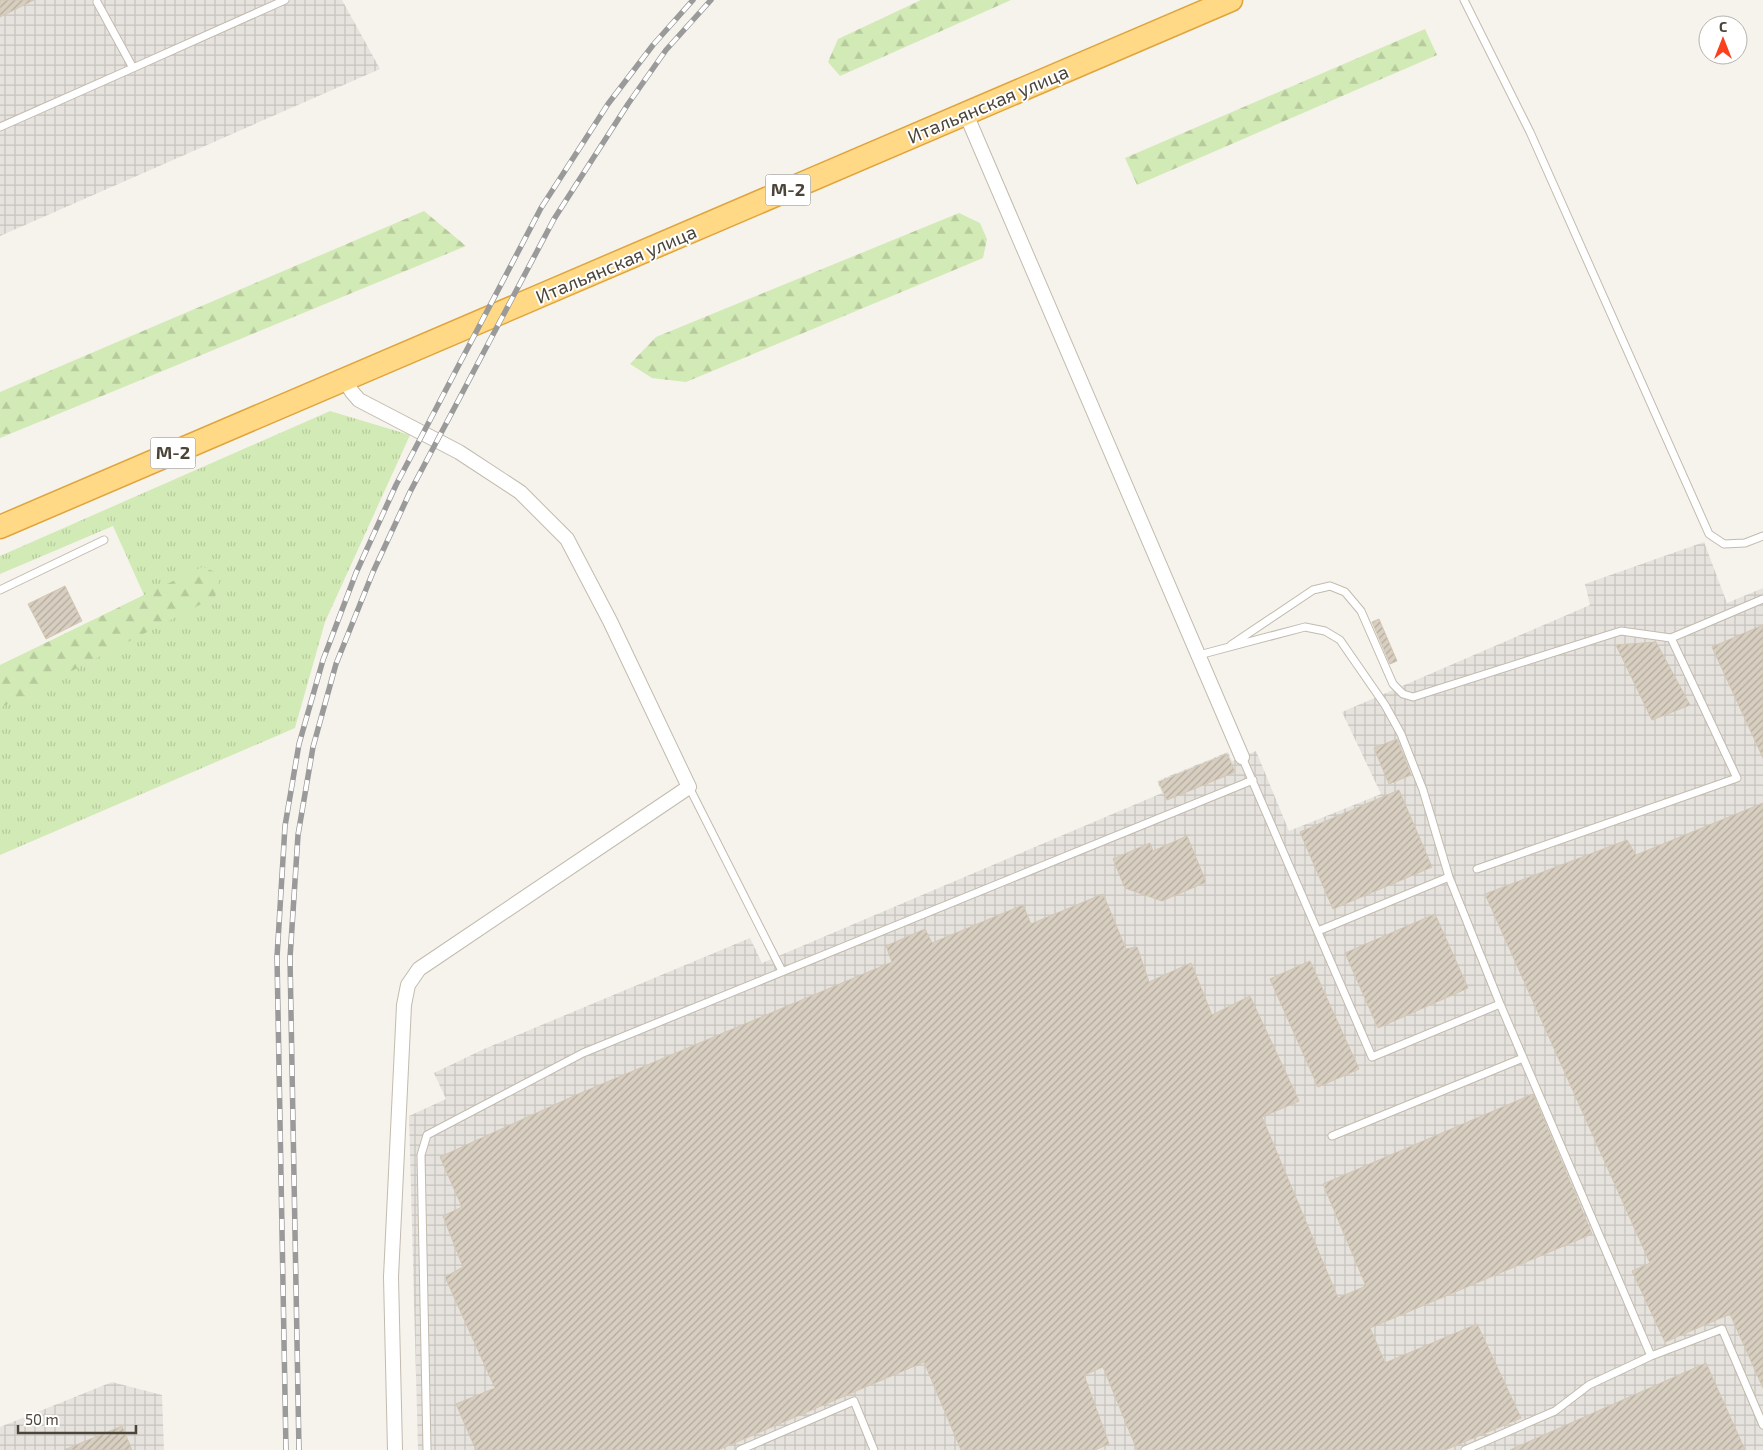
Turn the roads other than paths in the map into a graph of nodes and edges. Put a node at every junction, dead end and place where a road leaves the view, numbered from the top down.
1 (285, 0) edge
2 (1231, 0) edge
3 (1464, 0) edge
4 (97, 2) dead end
5 (133, 68) junction
6 (966, 114) junction
7 (0, 127) edge
8 (346, 380) junction
9 (0, 527) edge
10 (1763, 536) edge
11 (104, 540) dead end
12 (0, 590) edge
13 (1763, 599) edge
14 (1672, 638) junction
15 (1231, 646) junction
16 (1199, 655) junction
17 (1242, 757) joint
18 (1252, 780) junction
19 (689, 787) junction
20 (1477, 869) dead end
21 (1449, 877) junction
22 (1318, 931) junction
23 (782, 971) junction
24 (1500, 1004) junction
25 (1523, 1058) junction
26 (1332, 1136) dead end
27 (1651, 1356) junction
28 (1763, 1425) edge
29 (395, 1450) edge
30 (427, 1450) edge
31 (740, 1450) edge
32 (874, 1450) edge
33 (1465, 1450) edge

1 - 5 lane
2 - 6 highway, Итальянская улица / М-2
3 - 10 lane
4 - 5 lane
5 - 7 lane
6 - 8 highway, Итальянская улица / М-2
6 - 16 street
8 - 9 highway, Итальянская улица / М-2
8 - 19 street
11 - 12 lane
13 - 14 lane
14 - 15 lane
14 - 20 lane
15 - 16 lane
15 - 21 lane
16 - 17 street
17 - 18 lane
18 - 22 lane
18 - 23 lane
19 - 23 lane
19 - 29 street
21 - 22 lane
21 - 24 lane
22 - 24 lane
23 - 30 lane
24 - 25 lane
25 - 26 lane
25 - 27 lane
27 - 28 lane
27 - 33 lane
31 - 32 lane

